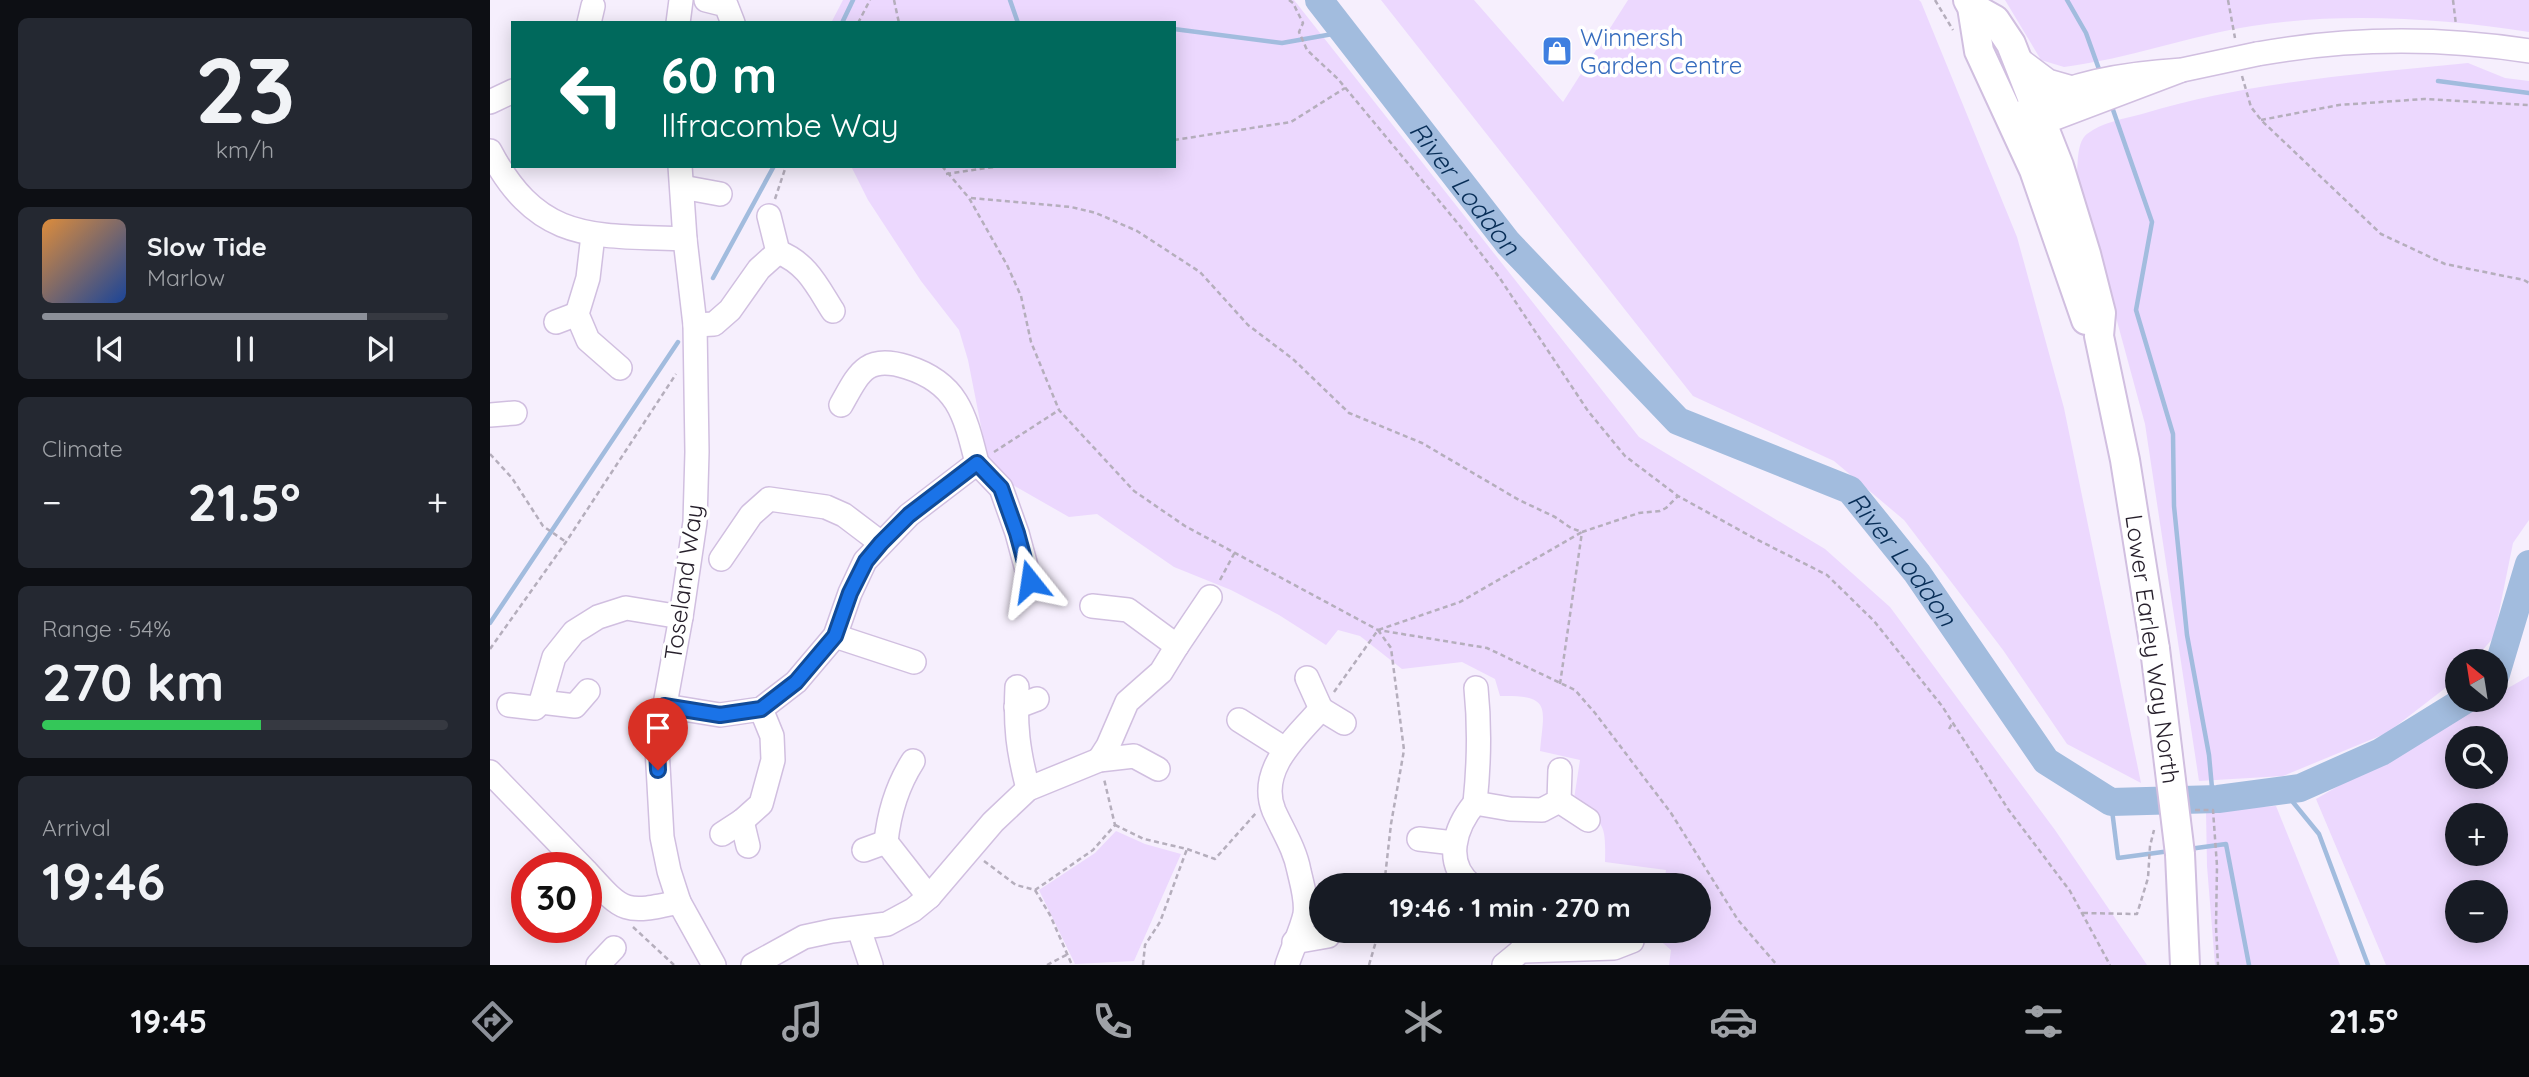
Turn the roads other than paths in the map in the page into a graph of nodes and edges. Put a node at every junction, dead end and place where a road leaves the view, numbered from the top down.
1 (681, 0) edge
2 (1970, 4) edge
3 (678, 21) edge
4 (2529, 51) edge
5 (2016, 57) junction
6 (2092, 90) junction
7 (511, 92) edge
8 (490, 102) edge
9 (2030, 117) junction
10 (490, 151) edge
11 (681, 177) edge
12 (496, 179) edge
13 (720, 194) dead end
14 (769, 216) road end
15 (593, 235) junction
16 (685, 239) junction
17 (778, 252) junction
18 (833, 311) dead end
19 (695, 335) junction
20 (620, 368) dead end
21 (841, 405) dead end
22 (515, 413) dead end
23 (490, 415) edge
24 (977, 463) junction
25 (881, 543) junction
26 (721, 559) dead end
27 (1030, 581) dead end
28 (1210, 597) road end
29 (1092, 606) dead end
30 (681, 617) junction
31 (835, 636) junction
32 (1177, 646) junction
33 (914, 662) dead end
34 (1307, 678) dead end
35 (1476, 688) dead end
36 (588, 691) dead end
37 (1023, 698) dead end
38 (541, 702) junction
39 (509, 705) dead end
40 (664, 706) junction
41 (761, 709) junction
42 (1321, 709) junction
43 (1240, 720) dead end
44 (1344, 723) dead end
45 (1285, 749) junction
46 (1099, 760) junction
47 (913, 761) dead end
48 (1158, 769) dead end
49 (1560, 770) dead end
50 (490, 772) edge
51 (1028, 789) junction
52 (1559, 801) junction
53 (1475, 803) junction
54 (1588, 820) dead end
55 (742, 821) junction
56 (722, 834) dead end
57 (1419, 839) dead end
58 (886, 842) junction
59 (1454, 843) junction
60 (748, 846) dead end
61 (864, 850) dead end
62 (568, 852) edge
63 (1461, 873) edge
64 (602, 888) edge
65 (929, 897) junction
66 (679, 902) junction
67 (859, 929) junction
68 (1309, 939) edge
69 (1294, 942) junction
70 (1627, 943) edge
71 (1517, 949) edge
72 (714, 965) edge
73 (754, 965) edge
74 (871, 965) edge
75 (1287, 965) edge
76 (2185, 965) edge

1 - 3 street
2 - 5 main road, Lower Earley Way North
2 - 9 main road, Lower Earley Way North
4 - 6 street, bridge
5 - 6 street
5 - 9 main road, Lower Earley Way North
6 - 9 street
7 - 8 street
9 - 76 main road, Lower Earley Way North, bridge
10 - 12 street
11 - 13 street, Toseland Way
11 - 16 street, Toseland Way
12 - 15 street
14 - 17 street
15 - 16 street
15 - 20 street
16 - 19 street, Toseland Way
17 - 18 street
17 - 19 street
19 - 30 street, Toseland Way
21 - 24 street
22 - 23 street
24 - 25 street
24 - 27 street
25 - 26 street
25 - 31 street
28 - 32 street
29 - 32 street
30 - 38 street
30 - 40 street, Toseland Way
31 - 33 street
31 - 41 street
32 - 46 street
34 - 42 street
35 - 53 street
36 - 38 street
37 - 51 street
38 - 39 street
40 - 41 street
40 - 66 street, Toseland Way
41 - 55 street
42 - 44 street
42 - 45 street
43 - 45 street
45 - 69 street
46 - 48 street
46 - 51 street
47 - 58 street
49 - 52 street
50 - 62 street
51 - 65 street
52 - 53 street
52 - 54 street
53 - 59 street
55 - 56 street
55 - 60 street
57 - 59 street
58 - 61 street
58 - 65 street
59 - 63 street
64 - 66 street
65 - 67 street
66 - 72 street, Toseland Way
67 - 73 street
67 - 74 street
68 - 69 street
69 - 75 street
70 - 71 street

